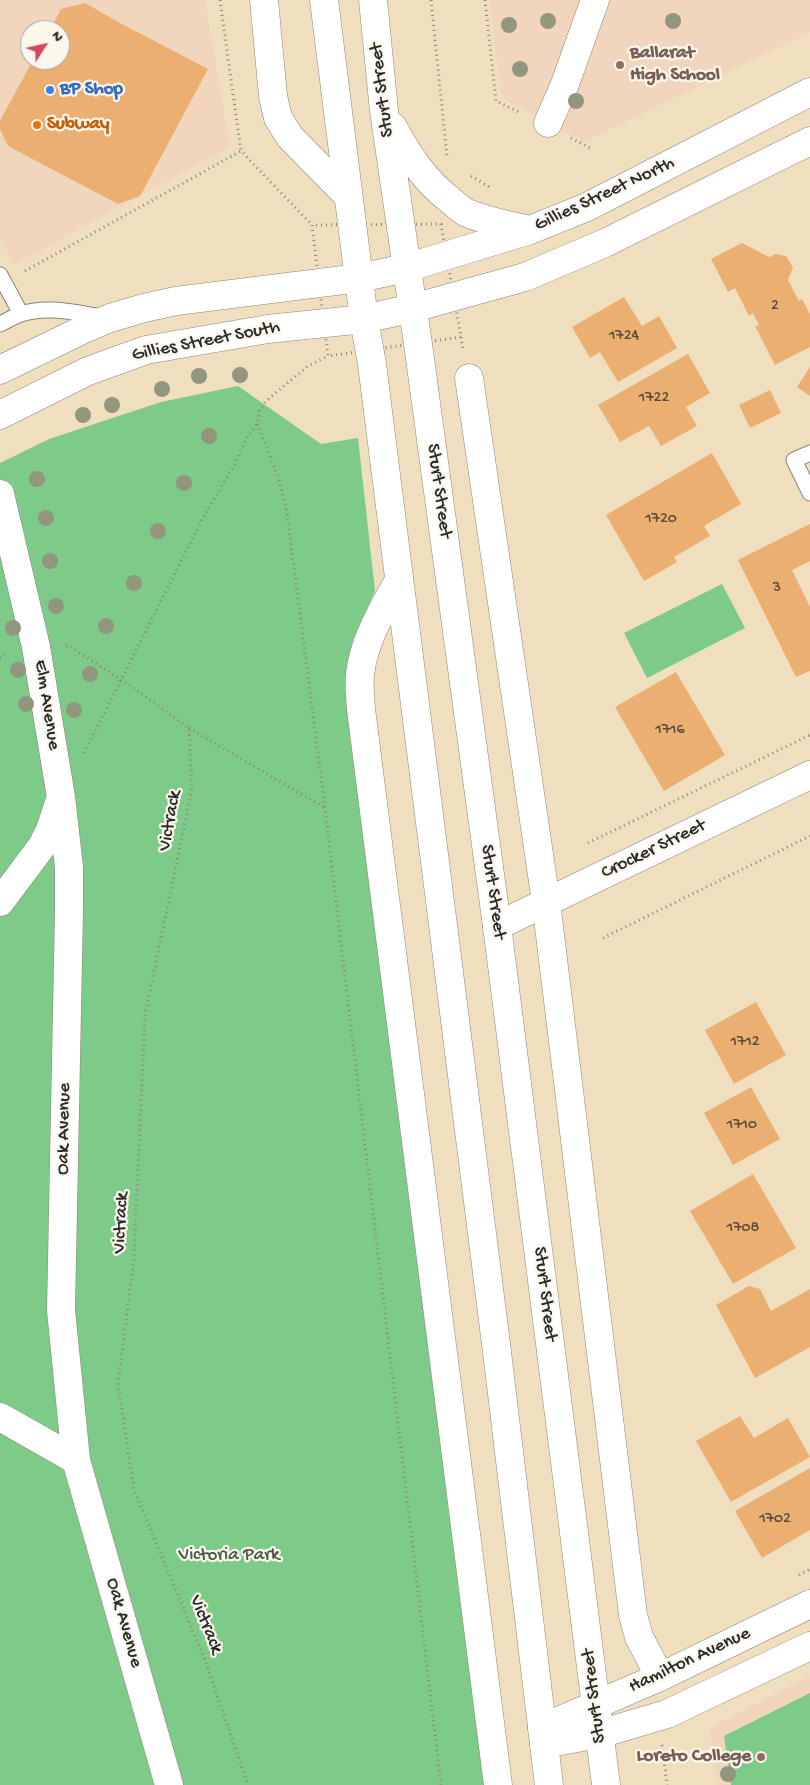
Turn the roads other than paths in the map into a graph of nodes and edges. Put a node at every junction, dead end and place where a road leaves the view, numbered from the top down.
1 (264, 0) edge
2 (324, 0) edge
3 (373, 0) edge
4 (595, 0) edge
5 (810, 92) edge
6 (384, 112) junction
7 (548, 123) dead end
8 (810, 141) edge
9 (348, 196) junction
10 (530, 230) junction
11 (406, 268) junction
12 (359, 278) junction
13 (2, 279) edge
14 (413, 308) junction
15 (21, 314) junction
16 (110, 318) junction
17 (364, 319) junction
18 (0, 324) edge
19 (0, 370) edge
20 (469, 378) dead end
21 (0, 415) edge
22 (810, 452) edge
23 (810, 493) edge
24 (0, 494) edge
25 (399, 580) junction
26 (810, 775) edge
27 (61, 797) junction
28 (0, 902) edge
29 (546, 902) junction
30 (497, 926) junction
31 (0, 1417) edge
32 (76, 1460) junction
33 (810, 1604) edge
34 (810, 1646) edge
35 (660, 1677) junction
36 (596, 1704) junction
37 (599, 1734) junction
38 (543, 1736) junction
39 (169, 1785) edge
40 (498, 1785) edge
41 (549, 1785) edge
42 (606, 1785) edge

1 - 9 main road
2 - 9 main road
3 - 6 main road, Sturt Street
4 - 7 main road
5 - 10 main road, Gillies Street North
6 - 10 main road
6 - 11 main road, Sturt Street
8 - 14 main road
9 - 12 main road
10 - 11 main road, Gillies Street North
11 - 12 main road, Gillies Street North
11 - 14 main road, Sturt Street
12 - 16 main road
12 - 17 main road
13 - 15 lane
14 - 17 main road
14 - 30 main road, Sturt Street
15 - 16 lane
15 - 18 lane
16 - 19 main road
17 - 21 main road, Gillies Street South
17 - 25 main road
20 - 29 main road
22 - 23 lane
24 - 27 main road, Elm Avenue
25 - 38 main road
25 - 40 main road
26 - 29 main road, Crocker Street
27 - 28 main road, Elm Avenue
27 - 32 main road, Oak Avenue
29 - 30 main road, Crocker Street
29 - 35 main road
30 - 36 main road, Sturt Street
31 - 32 main road
32 - 39 main road, Oak Avenue
33 - 35 main road, Hamilton Avenue
34 - 37 main road, Hamilton Avenue
35 - 36 main road, Hamilton Avenue
36 - 37 main road, Sturt Street
36 - 38 main road, Hamilton Avenue
37 - 38 main road, Hamilton Avenue
37 - 42 main road, Sturt Street
38 - 41 main road

